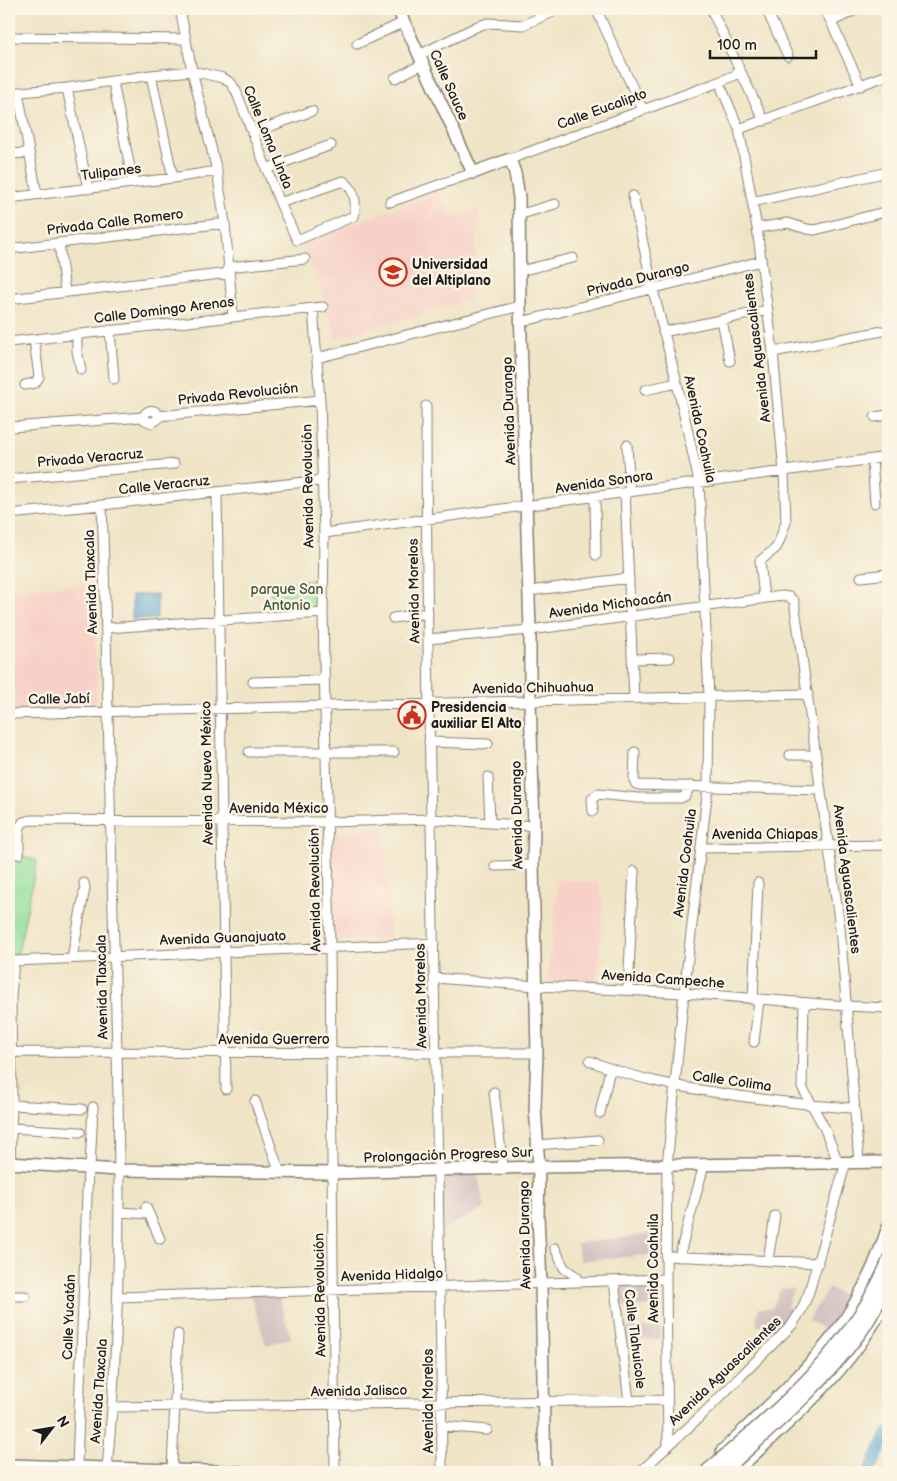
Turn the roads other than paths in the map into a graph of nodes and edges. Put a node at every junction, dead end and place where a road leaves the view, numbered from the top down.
1 (180, 9) edge
2 (398, 9) edge
3 (560, 9) edge
4 (596, 9) edge
5 (711, 9) edge
6 (766, 9) edge
7 (825, 9) edge
8 (857, 9) edge
9 (404, 22) junction
10 (831, 22) junction
11 (9, 37) edge
12 (186, 39) junction
13 (357, 44) dead end
14 (788, 56) dead end
15 (421, 59) junction
16 (192, 71) junction
17 (740, 73) junction
18 (151, 75) junction
19 (888, 75) edge
20 (395, 78) dead end
21 (113, 82) junction
22 (861, 86) junction
23 (67, 88) junction
24 (722, 89) dead end
25 (13, 93) edge
26 (643, 110) junction
27 (312, 111) dead end
28 (764, 121) junction
29 (739, 129) junction
30 (252, 133) junction
31 (331, 145) dead end
32 (29, 153) junction
33 (9, 154) edge
34 (510, 159) junction
35 (266, 169) junction
36 (217, 172) junction
37 (888, 172) edge
38 (473, 173) junction
39 (173, 178) junction
40 (133, 183) junction
41 (88, 189) junction
42 (37, 194) junction
43 (633, 196) dead end
44 (9, 198) edge
45 (390, 202) dead end
46 (752, 202) junction
47 (280, 203) junction
48 (555, 204) dead end
49 (888, 211) edge
50 (518, 215) junction
51 (225, 222) junction
52 (757, 228) junction
53 (59, 243) junction
54 (9, 249) edge
55 (306, 258) dead end
56 (573, 258) dead end
57 (761, 261) junction
58 (228, 270) junction
59 (520, 271) junction
60 (653, 290) junction
61 (65, 292) junction
62 (9, 299) edge
63 (520, 306) junction
64 (318, 307) joint
65 (768, 310) junction
66 (233, 316) junction
67 (722, 320) junction
68 (521, 322) junction
69 (110, 330) junction
70 (888, 330) edge
71 (664, 332) junction
72 (77, 334) junction
73 (34, 339) junction
74 (9, 342) edge
75 (773, 352) junction
76 (316, 358) junction
77 (730, 360) dead end
78 (81, 370) dead end
79 (114, 379) dead end
80 (677, 383) junction
81 (25, 385) dead end
82 (645, 390) dead end
83 (320, 400) junction
84 (426, 406) dead end
85 (888, 415) edge
86 (875, 417) dead end
87 (12, 427) dead end
88 (627, 445) dead end
89 (888, 457) edge
90 (872, 460) junction
91 (174, 464) dead end
92 (784, 472) junction
93 (9, 479) edge
94 (322, 480) junction
95 (699, 482) junction
96 (628, 492) junction
97 (217, 493) junction
98 (595, 497) junction
99 (875, 503) dead end
100 (102, 506) junction
101 (527, 506) junction
102 (9, 514) edge
103 (426, 520) junction
104 (324, 533) junction
105 (596, 555) dead end
106 (888, 574) edge
107 (861, 577) dead end
108 (629, 578) junction
109 (529, 591) junction
110 (764, 598) junction
111 (794, 601) joint
112 (706, 606) junction
113 (324, 613) junction
114 (428, 613) junction
115 (631, 616) junction
116 (393, 618) dead end
117 (218, 620) junction
118 (107, 628) junction
119 (530, 630) junction
120 (428, 639) junction
121 (670, 658) dead end
122 (633, 659) junction
123 (324, 680) junction
124 (253, 682) dead end
125 (808, 694) junction
126 (709, 697) junction
127 (634, 699) junction
128 (530, 701) junction
129 (428, 704) junction
130 (325, 707) junction
131 (220, 709) junction
132 (110, 712) junction
133 (9, 714) edge
134 (429, 742) junction
135 (488, 744) dead end
136 (249, 752) dead end
137 (394, 752) dead end
138 (636, 752) dead end
139 (326, 753) junction
140 (790, 755) dead end
141 (816, 755) junction
142 (488, 777) dead end
143 (690, 786) junction
144 (708, 787) junction
145 (821, 790) junction
146 (593, 812) dead end
147 (431, 819) junction
148 (111, 821) junction
149 (222, 822) junction
150 (328, 822) junction
151 (490, 823) junction
152 (534, 826) junction
153 (888, 845) edge
154 (829, 847) junction
155 (701, 848) junction
156 (9, 852) edge
157 (533, 865) junction
158 (495, 866) dead end
159 (634, 870) dead end
160 (84, 883) dead end
161 (758, 883) dead end
162 (434, 943) junction
163 (330, 948) junction
164 (224, 951) junction
165 (115, 957) junction
166 (72, 958) junction
167 (435, 978) junction
168 (536, 986) junction
169 (628, 990) junction
170 (684, 993) junction
171 (10, 997) edge
172 (756, 1000) junction
173 (804, 1003) junction
174 (847, 1006) junction
175 (888, 1008) edge
176 (754, 1042) dead end
177 (10, 1052) edge
178 (117, 1052) junction
179 (225, 1052) junction
180 (331, 1053) junction
181 (436, 1053) junction
182 (537, 1053) junction
183 (590, 1060) dead end
184 (610, 1069) junction
185 (675, 1087) junction
186 (226, 1089) dead end
187 (494, 1092) dead end
188 (255, 1101) dead end
189 (12, 1105) junction
190 (813, 1106) junction
191 (93, 1107) dead end
192 (853, 1108) junction
193 (82, 1109) dead end
194 (600, 1113) dead end
195 (11, 1128) junction
196 (80, 1132) dead end
197 (598, 1140) dead end
198 (537, 1144) junction
199 (842, 1162) junction
200 (859, 1162) junction
201 (888, 1162) edge
202 (9, 1163) edge
203 (704, 1165) junction
204 (667, 1166) junction
205 (539, 1167) junction
206 (89, 1168) junction
207 (502, 1168) junction
208 (118, 1170) junction
209 (439, 1170) junction
210 (280, 1173) junction
211 (331, 1173) junction
212 (120, 1212) junction
213 (775, 1216) dead end
214 (888, 1227) edge
215 (160, 1239) dead end
216 (555, 1248) dead end
217 (667, 1256) junction
218 (679, 1257) junction
219 (884, 1257) edge
220 (768, 1260) junction
221 (818, 1263) junction
222 (888, 1268) edge
223 (666, 1280) junction
224 (614, 1281) junction
225 (579, 1282) junction
226 (541, 1284) junction
227 (888, 1284) edge
228 (441, 1287) junction
229 (334, 1290) junction
230 (9, 1296) edge
231 (25, 1296) dead end
232 (858, 1297) junction
233 (888, 1297) edge
234 (119, 1298) junction
235 (883, 1309) junction
236 (178, 1334) dead end
237 (629, 1400) junction
238 (666, 1400) junction
239 (542, 1402) junction
240 (442, 1403) junction
241 (175, 1405) junction
242 (334, 1405) junction
243 (113, 1407) junction
244 (442, 1426) junction
245 (487, 1430) dead end
246 (668, 1445) junction
247 (9, 1465) edge
248 (77, 1466) junction
249 (107, 1468) junction
250 (888, 1468) edge
251 (172, 1469) junction
252 (707, 1471) edge
253 (239, 1472) edge
254 (335, 1472) edge
255 (442, 1472) edge
256 (544, 1472) edge
257 (640, 1472) edge
258 (722, 1472) edge
259 (735, 1472) edge
260 (886, 1472) edge

1 - 12 street
2 - 9 street, Calle Sauce
3 - 15 street
4 - 26 street
5 - 17 street
6 - 14 street
7 - 10 street
8 - 10 street
9 - 13 street
9 - 15 street, Calle Sauce
10 - 22 street
11 - 12 street
12 - 16 street
15 - 20 street
15 - 38 street, Calle Sauce
16 - 18 street
16 - 30 street, Calle Loma Linda
16 - 36 street
17 - 26 street, Calle Eucalipto
17 - 28 street
18 - 21 street
18 - 39 street
19 - 22 street
21 - 23 street
21 - 40 street
22 - 28 street
23 - 25 street
23 - 41 street
24 - 29 street, Avenida Aguascalientes
25 - 32 street
26 - 34 street, Calle Eucalipto
27 - 30 street
28 - 29 street
29 - 46 street, Avenida Aguascalientes
30 - 35 street, Calle Loma Linda
31 - 35 street
32 - 33 street
32 - 42 street
34 - 38 street, Calle Eucalipto
34 - 50 street, Avenida Durango
35 - 47 street, Calle Loma Linda
36 - 39 street, Tulipanes
36 - 51 street
37 - 46 street
38 - 45 street
39 - 40 street, Tulipanes
40 - 41 street, Tulipanes
41 - 42 street, Tulipanes
42 - 44 street, Tulipanes
43 - 60 street, Avenida Coahuila
46 - 52 street, Avenida Aguascalientes
47 - 47 street, Calle Loma Linda
48 - 50 street
49 - 52 street
50 - 59 street, Avenida Durango
51 - 53 street, Privada Calle Romero
51 - 58 street
52 - 57 street, Avenida Aguascalientes
53 - 54 street, Privada Calle Romero
53 - 61 street
55 - 58 street
56 - 59 street
57 - 60 street, Privada Durango
57 - 65 street, Avenida Aguascalientes
58 - 61 street
58 - 66 street
59 - 63 street, Avenida Durango
60 - 68 street, Privada Durango
60 - 71 street, Avenida Coahuila
61 - 62 street
63 - 68 street, Avenida Durango
63 - 76 street
64 - 66 street, Calle Domingo Arenas
64 - 76 street, Avenida Revolución
65 - 67 street
65 - 75 street, Avenida Aguascalientes
66 - 69 street, Calle Domingo Arenas
67 - 71 street
67 - 77 street
68 - 101 street, Avenida Durango
69 - 72 street, Calle Domingo Arenas
69 - 79 street
70 - 75 street
71 - 80 street, Avenida Coahuila
72 - 73 street, Calle Domingo Arenas
72 - 78 street
73 - 74 street, Calle Domingo Arenas
73 - 81 street
75 - 92 street, Avenida Aguascalientes
76 - 83 street, Avenida Revolución
80 - 82 street
80 - 95 street, Avenida Coahuila
83 - 87 street, Privada Revolución
83 - 94 street, Avenida Revolución
84 - 103 street, Avenida Morelos
85 - 86 street
88 - 96 street
89 - 90 street, Avenida Sonora
90 - 92 street, Avenida Sonora
90 - 99 street
91 - 93 street, Privada Veracruz
92 - 95 street, Avenida Sonora
92 - 110 street, Avenida Aguascalientes
94 - 97 street, Calle Veracruz
94 - 104 street, Avenida Revolución
95 - 96 street, Avenida Sonora
95 - 112 street, Avenida Coahuila
96 - 98 street, Avenida Sonora
96 - 108 street
97 - 100 street, Calle Veracruz
97 - 117 street, Avenida Nuevo México
98 - 101 street, Avenida Sonora
98 - 105 street
100 - 102 street, Calle Veracruz
100 - 118 street, Avenida Tlaxcala
101 - 103 street, Avenida Sonora
101 - 109 street, Avenida Durango
103 - 104 street, Avenida Sonora
103 - 114 street, Avenida Morelos
104 - 113 street, Avenida Revolución
106 - 107 street
108 - 109 street
108 - 115 street
109 - 119 street, Avenida Durango
110 - 111 street, Avenida Michoacán
110 - 112 street, Avenida Michoacán
111 - 125 street, Avenida Aguascalientes
112 - 115 street, Avenida Michoacán
112 - 126 street, Avenida Coahuila
113 - 117 street
113 - 123 street, Avenida Revolución
114 - 116 street
114 - 120 street, Avenida Morelos
115 - 119 street, Avenida Michoacán
115 - 122 street
117 - 118 street
117 - 131 street, Avenida Nuevo México
118 - 132 street, Avenida Tlaxcala
119 - 120 street, Avenida Michoacán
119 - 128 street, Avenida Durango
120 - 129 street, Avenida Morelos
121 - 122 street
122 - 127 street
123 - 124 street
123 - 130 street, Avenida Revolución
125 - 126 street, Avenida Chihuahua
125 - 141 street, Avenida Aguascalientes
126 - 127 street, Avenida Chihuahua
126 - 144 street, Avenida Coahuila
127 - 128 street, Avenida Chihuahua
128 - 129 street, Avenida Chihuahua
128 - 152 street, Avenida Durango
129 - 130 street, Avenida Chihuahua
129 - 134 street, Avenida Morelos
130 - 131 street, Avenida Chihuahua
130 - 139 street, Avenida Revolución
131 - 132 street, Avenida Chihuahua
131 - 149 street, Avenida Nuevo México
132 - 133 street, Calle Jabí
132 - 148 street, Avenida Tlaxcala
134 - 135 street
134 - 147 street, Avenida Morelos
136 - 139 street
137 - 139 street
138 - 143 street
139 - 150 street, Avenida Revolución
140 - 141 street
141 - 145 street, Avenida Aguascalientes
142 - 151 street
143 - 144 street
143 - 146 street
144 - 145 street
144 - 155 street, Avenida Coahuila
145 - 154 street, Avenida Aguascalientes
147 - 150 street, Avenida México
147 - 151 street, Avenida México
147 - 162 street, Avenida Morelos
148 - 149 street, Avenida México
148 - 156 street, Avenida México
148 - 165 street, Avenida Tlaxcala
149 - 150 street, Avenida México
149 - 164 street, Avenida Nuevo México
150 - 163 street, Avenida Revolución
151 - 152 street, Avenida México
152 - 157 street, Avenida Durango
153 - 154 street, Avenida Chiapas
154 - 155 street, Avenida Chiapas
154 - 174 street, Avenida Aguascalientes
155 - 170 street, Avenida Coahuila
157 - 158 street
157 - 168 street, Avenida Durango
159 - 169 street
160 - 166 street
161 - 172 street
162 - 163 street, Avenida Guanajuato
162 - 167 street, Avenida Morelos
163 - 164 street, Avenida Guanajuato
163 - 180 street, Avenida Revolución
164 - 165 street, Avenida Guanajuato
164 - 179 street, Avenida Nuevo México
165 - 166 street, Avenida Guanajuato
165 - 178 street, Avenida Tlaxcala
166 - 171 street, Avenida Guanajuato
167 - 168 street, Avenida Campeche
167 - 181 street, Avenida Morelos
168 - 169 street, Avenida Campeche
168 - 182 street, Avenida Durango
169 - 170 street, Avenida Campeche
170 - 172 street, Avenida Campeche
170 - 185 street, Avenida Coahuila
171 - 177 street
172 - 173 street, Avenida Campeche
172 - 176 street
173 - 174 street, Avenida Campeche
173 - 190 street
174 - 175 street, Avenida Campeche
174 - 192 street, Avenida Aguascalientes
177 - 178 street, Avenida Guerrero
177 - 189 street
178 - 179 street, Avenida Guerrero
178 - 208 street, Avenida Tlaxcala
179 - 180 street, Avenida Guerrero
179 - 186 street, Avenida Nuevo México
180 - 181 street, Avenida Guerrero
180 - 211 street, Avenida Revolución
181 - 182 street, Avenida Guerrero
181 - 209 street, Avenida Morelos
182 - 198 street, Avenida Durango
183 - 184 street, Calle Colima
184 - 185 street, Calle Colima
184 - 194 street
185 - 190 street, Calle Colima
185 - 204 street, Avenida Coahuila
187 - 207 street
188 - 210 street
189 - 193 street
189 - 195 street
190 - 192 street, Calle Colima
190 - 199 street
191 - 206 street, Calle Yucatán
192 - 200 street, Avenida Aguascalientes
195 - 196 street
195 - 202 street
197 - 198 street
198 - 205 street, Avenida Durango
199 - 200 street, Prolongación Progreso Sur
199 - 203 street, Prolongación Progreso Sur
199 - 221 street, Avenida Aguascalientes
200 - 201 street, Prolongación Progreso Sur
202 - 206 street, Prolongación Progreso Sur
203 - 204 street, Prolongación Progreso Sur
203 - 218 street
204 - 205 street, Prolongación Progreso Sur
204 - 217 street, Avenida Coahuila
205 - 207 street, Prolongación Progreso Sur
205 - 226 street, Avenida Durango
206 - 208 street, Prolongación Progreso Sur
206 - 248 street, Calle Yucatán
207 - 209 street, Prolongación Progreso Sur
208 - 210 street, Prolongación Progreso Sur
208 - 212 street, Avenida Tlaxcala
209 - 211 street, Prolongación Progreso Sur
209 - 228 street, Avenida Morelos
210 - 211 street, Prolongación Progreso Sur
211 - 229 street, Avenida Revolución
212 - 215 street
212 - 234 street, Avenida Tlaxcala
213 - 220 street
214 - 219 street
216 - 225 street
217 - 218 street
217 - 223 street, Avenida Coahuila
218 - 220 street
219 - 222 street
219 - 232 street
219 - 252 main road, bridge
220 - 221 street
221 - 246 street, Avenida Aguascalientes
223 - 224 street, Avenida Hidalgo
223 - 238 street, Avenida Coahuila
224 - 225 street, Avenida Hidalgo
224 - 237 street, Calle Tlahuicole
225 - 226 street, Avenida Hidalgo
226 - 228 street, Avenida Hidalgo
226 - 239 street, Avenida Durango
227 - 258 main road, bridge
228 - 229 street, Avenida Hidalgo
228 - 240 street, Avenida Morelos
229 - 234 street, Avenida Hidalgo
229 - 242 street, Avenida Revolución
230 - 231 street
232 - 235 street
232 - 252 street
233 - 235 street
234 - 243 street, Avenida Tlaxcala
235 - 259 street
236 - 241 street
237 - 238 street, Avenida Jalisco
237 - 239 street, Avenida Jalisco
238 - 246 street, Avenida Coahuila
239 - 240 street, Avenida Jalisco
239 - 256 street, Avenida Durango
240 - 242 street, Avenida Jalisco
240 - 244 street, Avenida Morelos
241 - 242 street, Avenida Jalisco
241 - 243 street, Avenida Jalisco
241 - 251 street
242 - 254 street, Avenida Revolución
243 - 249 street, Avenida Tlaxcala
244 - 245 street
244 - 255 street, Avenida Morelos
246 - 257 street, Avenida Aguascalientes
247 - 248 street
248 - 249 street
249 - 251 street
250 - 260 street
251 - 253 street

